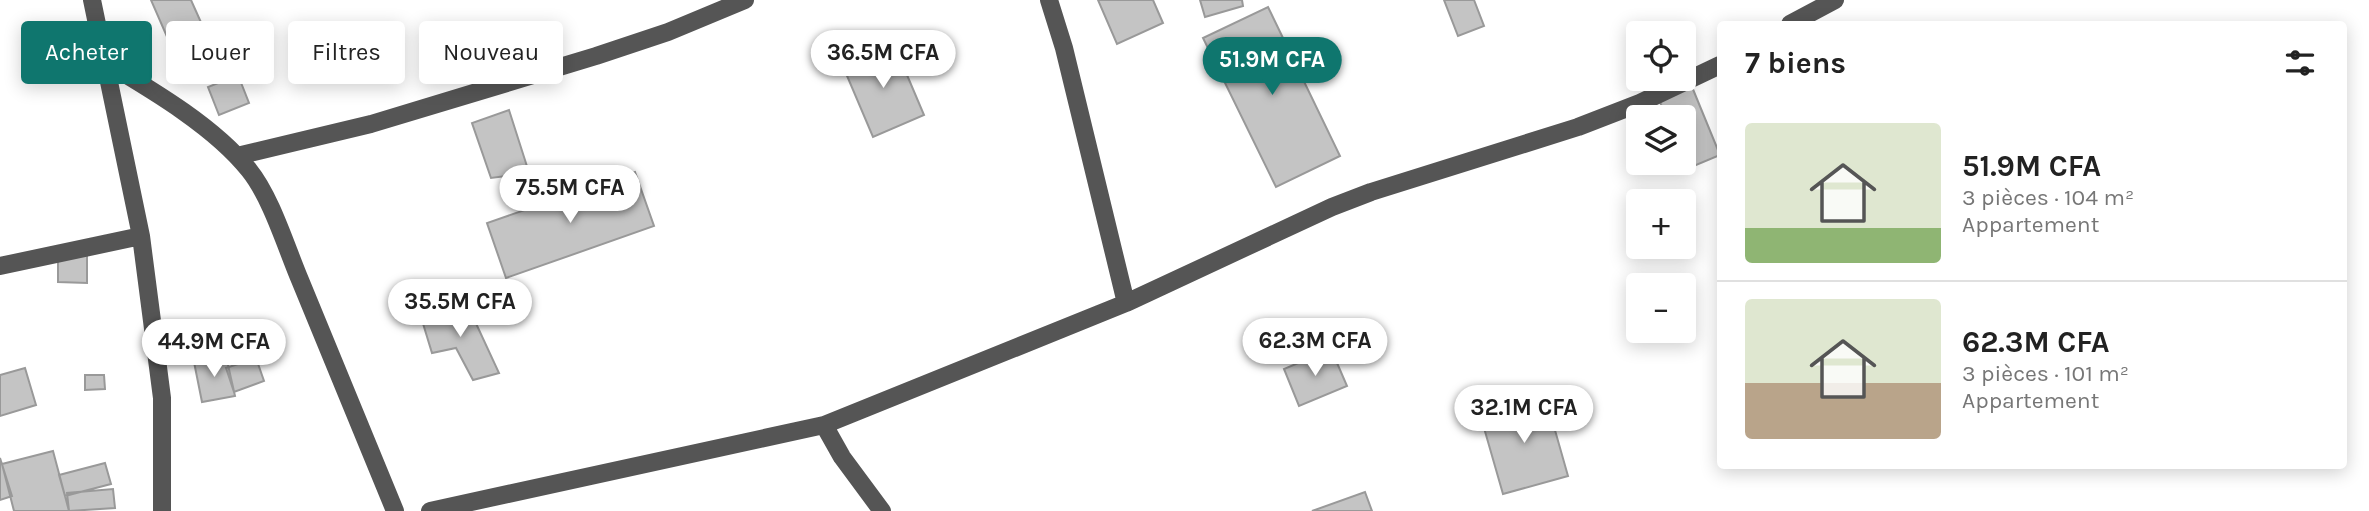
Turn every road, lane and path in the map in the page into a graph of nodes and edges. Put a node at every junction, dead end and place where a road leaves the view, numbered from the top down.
1 (92, 0) edge
2 (745, 0) edge
3 (1049, 0) edge
4 (1835, 0) edge
5 (96, 21) edge
6 (1796, 21) edge
7 (1717, 66) edge
8 (110, 84) edge
9 (141, 84) edge
10 (237, 156) junction
11 (141, 236) junction
12 (0, 266) edge
13 (1126, 303) junction
14 (824, 425) junction
15 (162, 511) edge
16 (395, 511) edge
17 (430, 511) edge
18 (882, 511) edge

1 - 5 street
2 - 10 street
3 - 13 street
4 - 6 street
7 - 13 street
8 - 11 street
9 - 10 street
10 - 16 street
11 - 12 street
11 - 15 street
13 - 14 street
14 - 17 street
14 - 18 street

